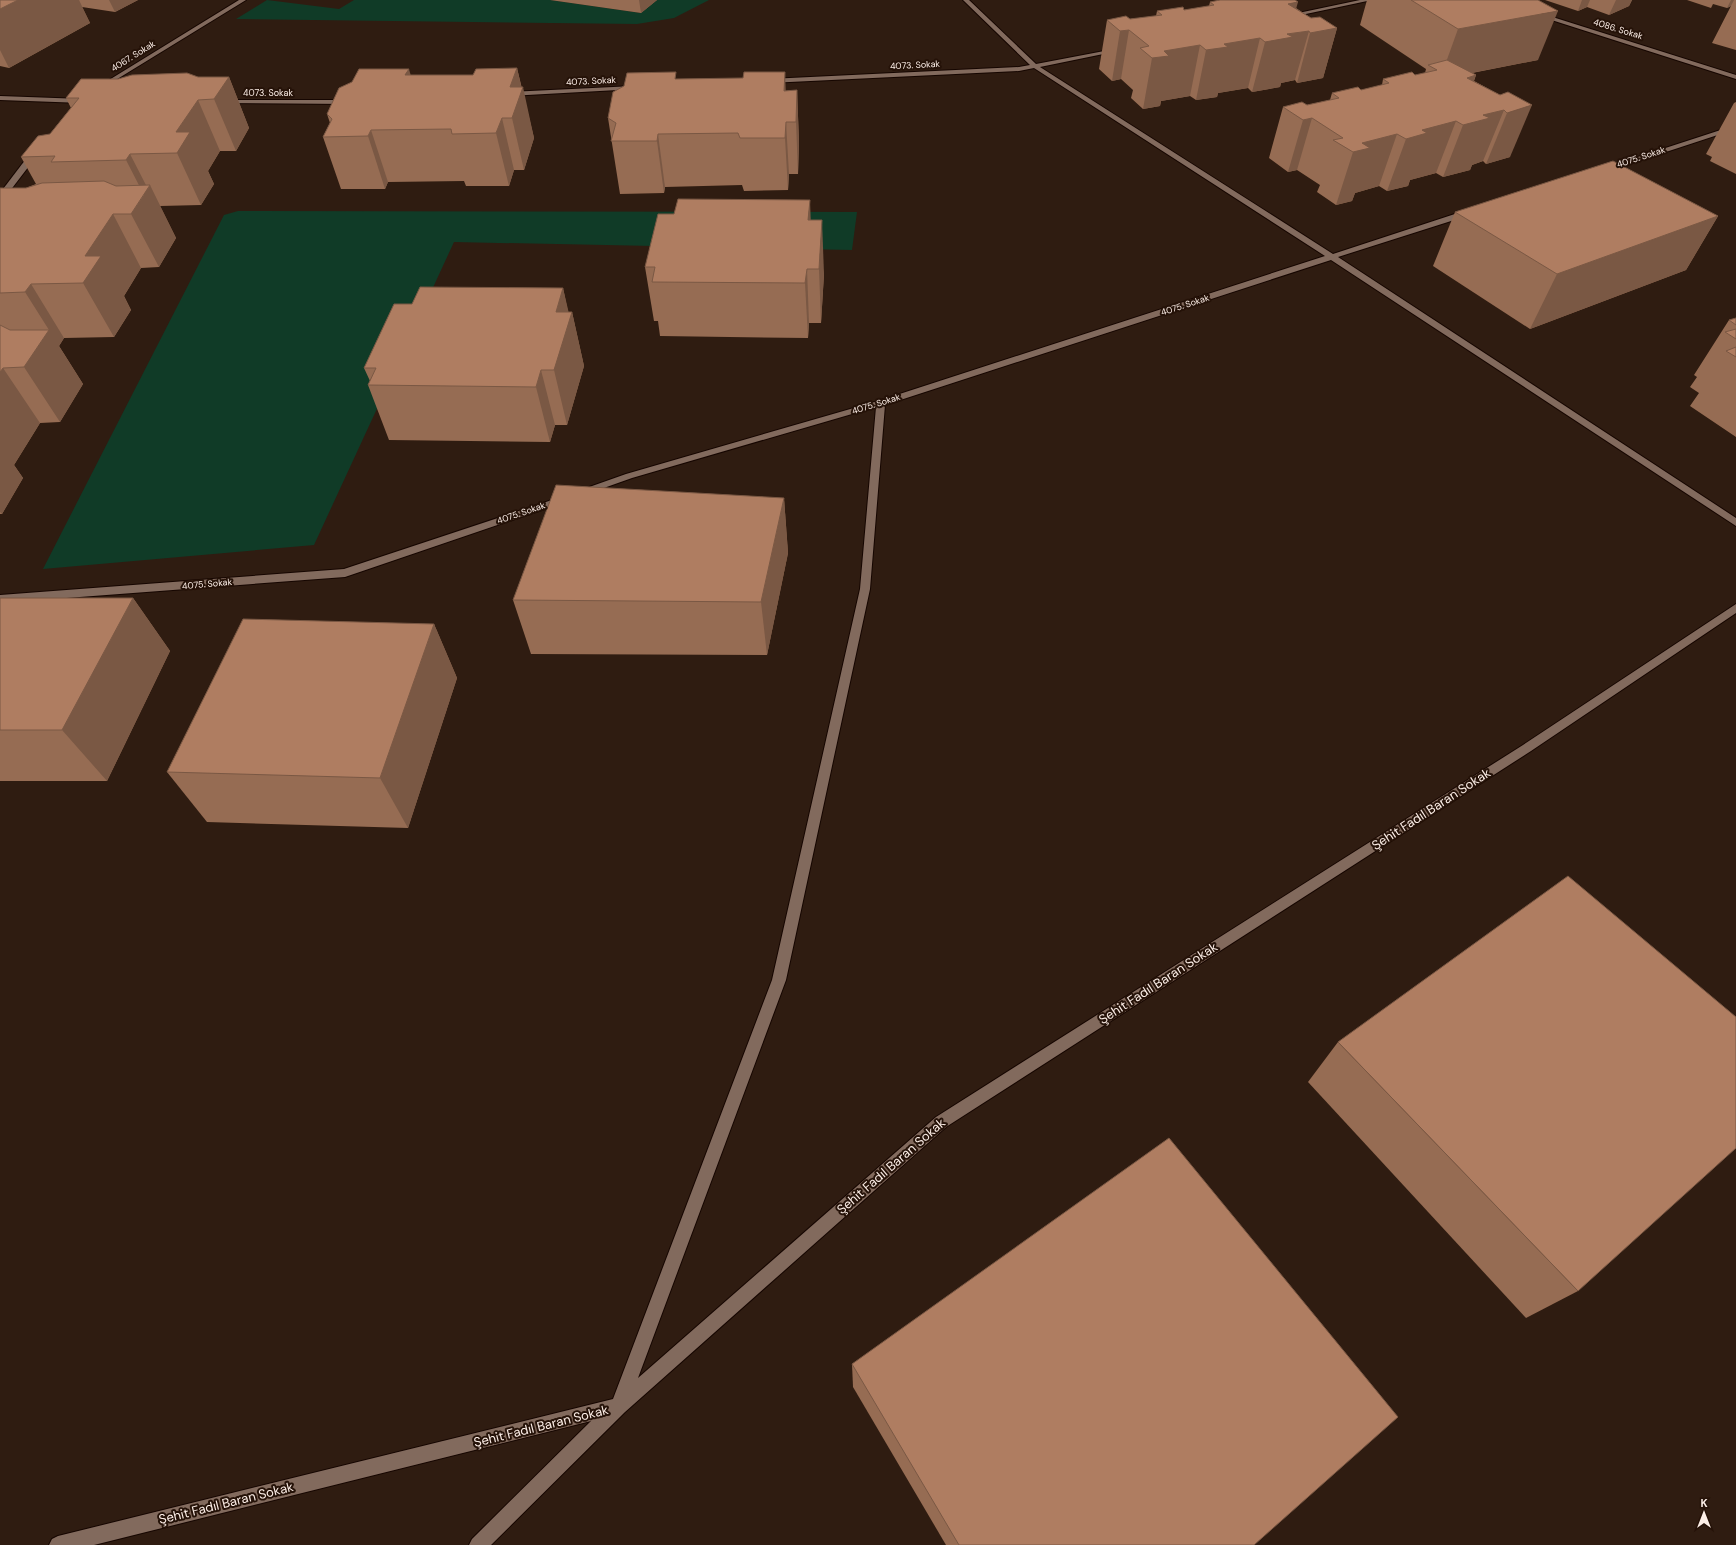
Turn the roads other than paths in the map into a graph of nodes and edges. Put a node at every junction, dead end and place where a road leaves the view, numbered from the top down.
1 (243, 0) edge
2 (966, 0) edge
3 (1369, 0) edge
4 (1532, 12) edge
5 (1276, 18) edge
6 (1128, 47) edge
7 (1035, 66) junction
8 (1736, 77) edge
9 (765, 81) edge
10 (638, 88) edge
11 (503, 95) edge
12 (0, 98) edge
13 (76, 101) junction
14 (92, 101) edge
15 (216, 102) dead end
16 (360, 102) edge
17 (72, 107) edge
18 (1736, 127) edge
19 (38, 150) edge
20 (1596, 172) edge
21 (0, 198) edge
22 (1475, 211) edge
23 (1332, 257) junction
24 (881, 403) junction
25 (1736, 523) edge
26 (0, 599) edge
27 (1736, 608) edge
28 (619, 1406) junction
29 (58, 1545) edge
30 (478, 1545) edge

1 - 13 street, 4067. Sokak
2 - 7 street
3 - 5 street
4 - 8 street, 4086. Sokak
6 - 7 street, 4073. Sokak
7 - 9 street, 4073. Sokak
7 - 23 street
10 - 11 street, 4073. Sokak
12 - 13 street
13 - 14 street
13 - 17 street, 4067. Sokak
15 - 16 street, 4073. Sokak
18 - 20 street, 4075. Sokak
19 - 21 street
22 - 23 street, 4075. Sokak
23 - 24 street, 4075. Sokak
23 - 25 street
24 - 26 street, 4075. Sokak
24 - 28 street
27 - 28 street, Şehit Fadıl Baran Sokak
28 - 29 street, Şehit Fadıl Baran Sokak
28 - 30 street

